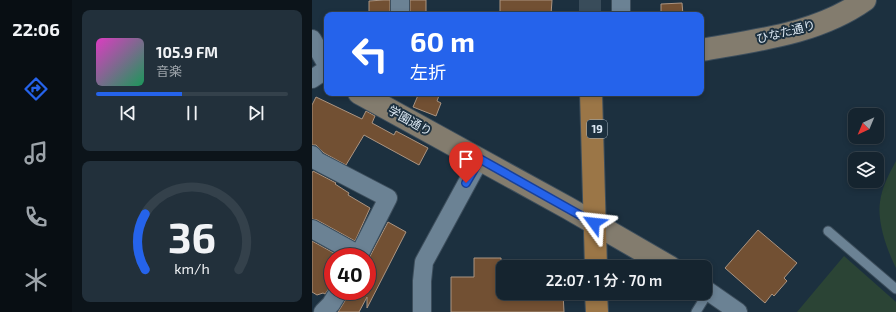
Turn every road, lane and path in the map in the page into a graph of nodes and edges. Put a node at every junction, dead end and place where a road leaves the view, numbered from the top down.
1 (400, 0) edge
2 (621, 0) edge
3 (865, 0) edge
4 (400, 12) edge
5 (621, 12) edge
6 (312, 39) edge
7 (704, 49) edge
8 (324, 60) edge
9 (324, 71) edge
10 (312, 79) edge
11 (364, 96) edge
12 (592, 96) edge
13 (599, 96) edge
14 (312, 156) edge
15 (480, 159) junction
16 (594, 166) junction
17 (594, 223) junction
18 (312, 229) edge
19 (828, 231) dead end
20 (344, 248) edge
21 (362, 248) edge
22 (596, 260) edge
23 (658, 260) edge
24 (896, 289) edge
25 (712, 294) edge
26 (333, 300) edge
27 (596, 300) edge
28 (702, 300) edge
29 (323, 312) edge
30 (422, 312) edge
31 (597, 312) edge
32 (696, 312) edge
33 (738, 312) edge

1 - 4 street
2 - 5 street
3 - 7 street, ひなた通り
6 - 8 street
9 - 10 street
11 - 15 street, 学園通り
12 - 16 main road, 19
13 - 16 main road, 19
14 - 21 street
15 - 17 street, 学園通り
15 - 30 street
16 - 17 main road, 19
17 - 22 main road, 19
17 - 23 street, 学園通り
18 - 20 street
19 - 24 lane
25 - 33 street
26 - 29 street
27 - 31 main road
28 - 32 lane

